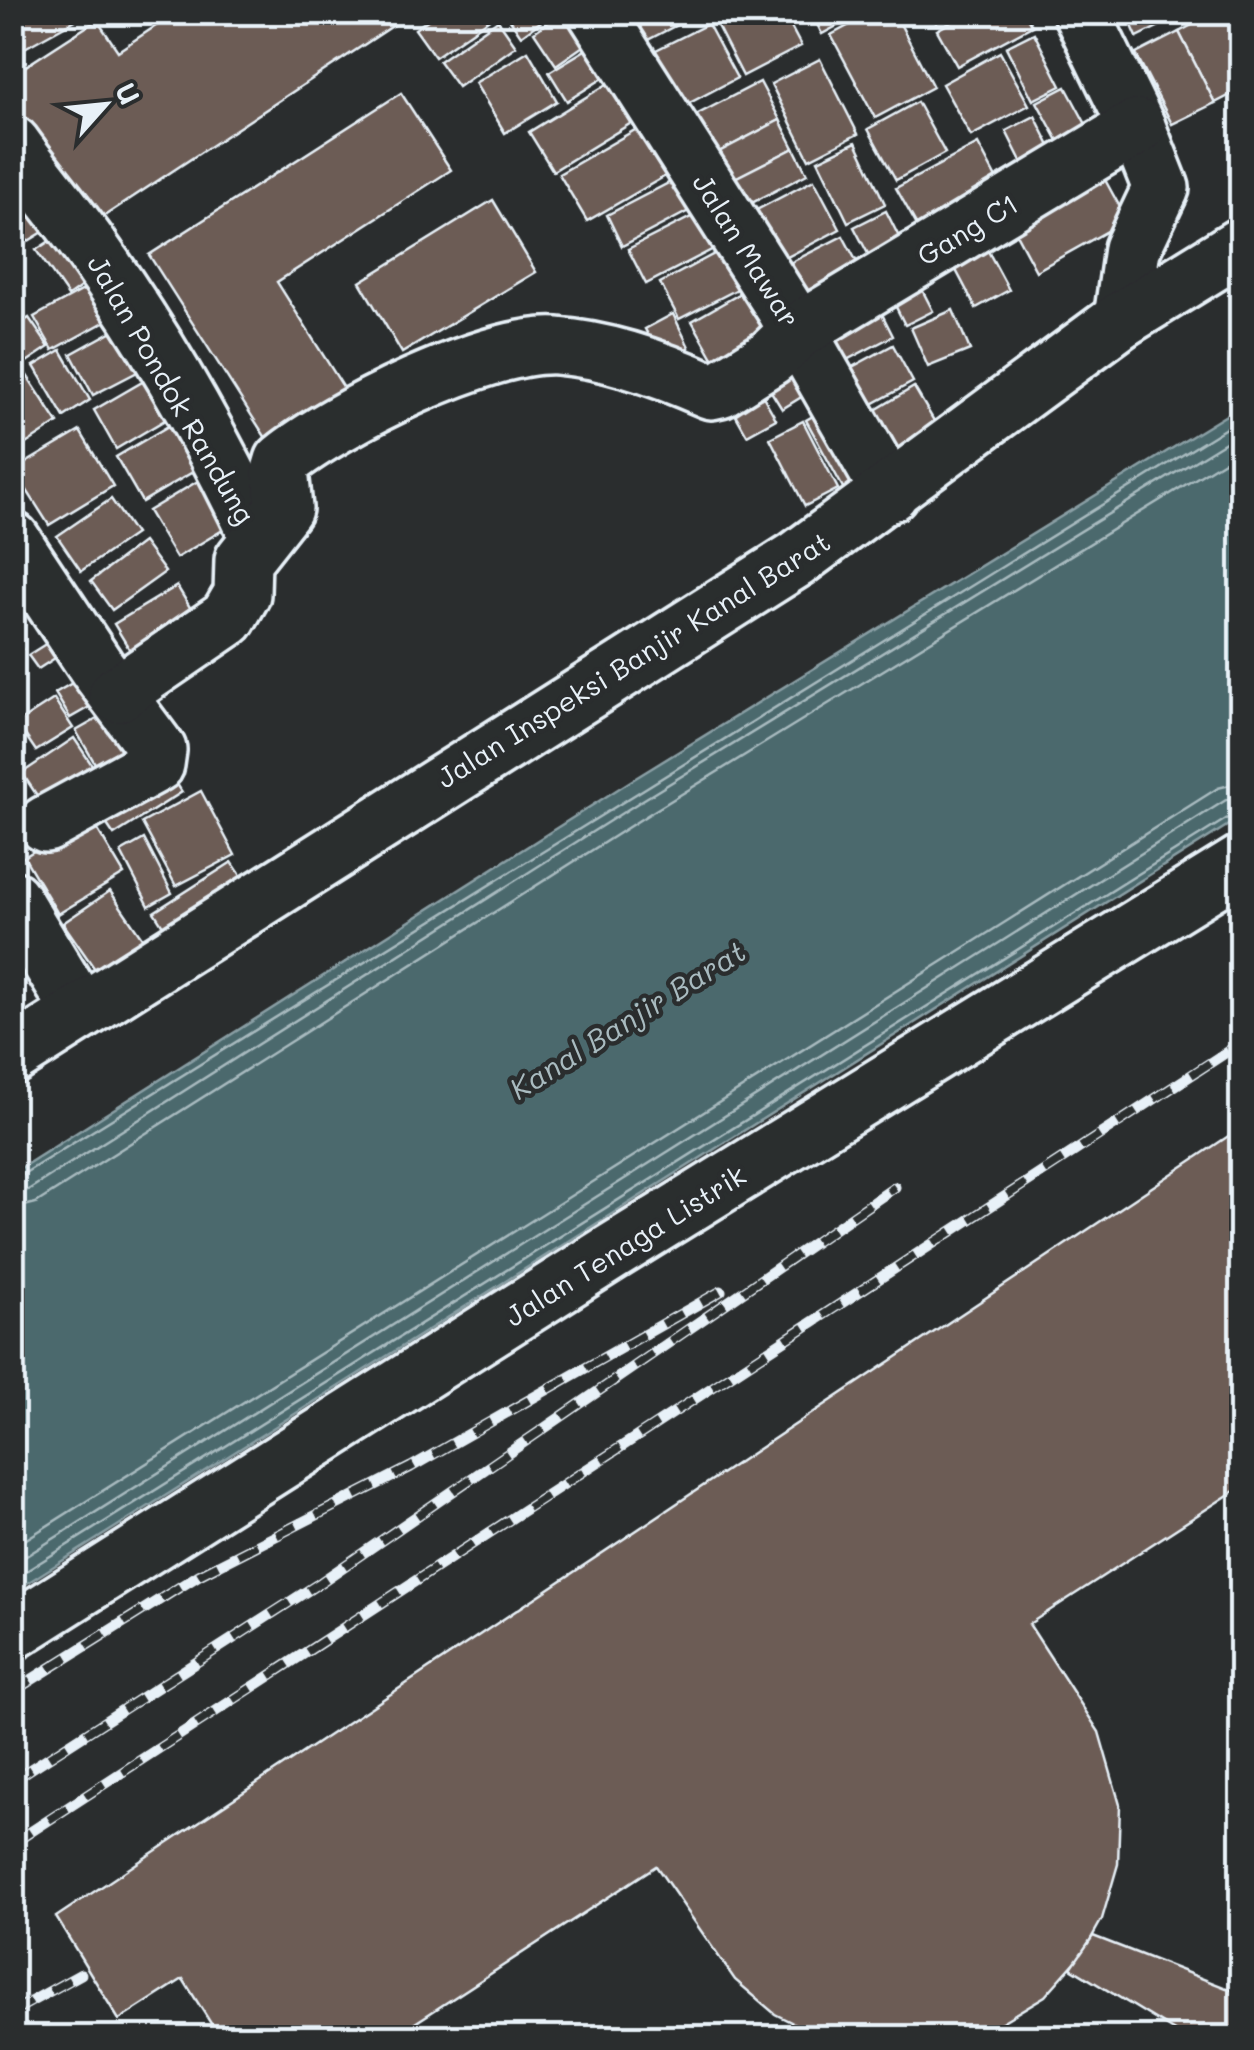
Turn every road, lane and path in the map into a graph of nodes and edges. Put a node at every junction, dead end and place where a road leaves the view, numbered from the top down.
1 (596, 12) edge
2 (1081, 12) edge
3 (1137, 127) junction
4 (12, 144) edge
5 (1242, 245) edge
6 (1122, 319) junction
7 (798, 331) junction
8 (890, 493) junction
9 (259, 538) junction
10 (12, 540) edge
11 (117, 694) junction
12 (46, 824) dead end
13 (1242, 863) edge
14 (12, 899) edge
15 (66, 988) dead end
16 (12, 1056) edge
17 (12, 1632) edge

1 - 7 street, Jalan Mawar
2 - 3 street
3 - 6 street
3 - 7 street, Gang C1
4 - 9 street, Jalan Pondok Randung
5 - 6 street, Jalan Inspeksi Banjir Kanal Barat
6 - 8 street, Jalan Inspeksi Banjir Kanal Barat
7 - 8 street, Jalan Mawar
7 - 9 street, Gang C1
8 - 16 street, Jalan Inspeksi Banjir Kanal Barat
9 - 11 street
10 - 11 street
11 - 12 street
13 - 17 street, Jalan Tenaga Listrik
14 - 15 street

